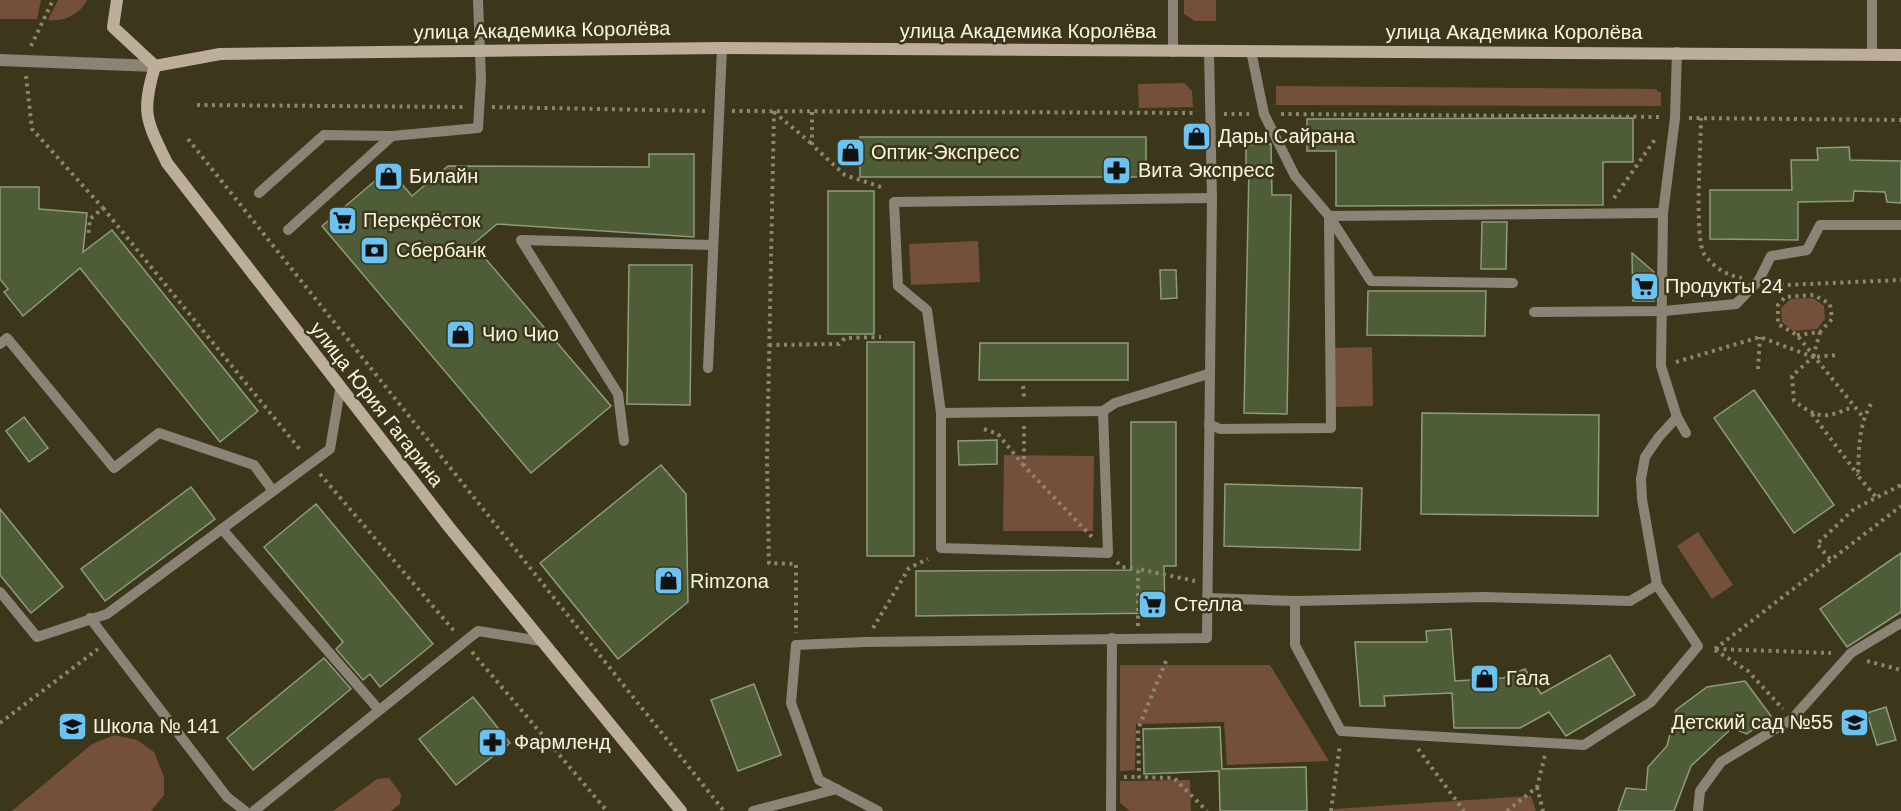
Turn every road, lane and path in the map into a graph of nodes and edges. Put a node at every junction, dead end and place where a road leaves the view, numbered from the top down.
1 (53, 0) edge
2 (117, 0) edge
3 (478, 0) edge
4 (1173, 0) edge
5 (1872, 0) edge
6 (722, 48) junction
7 (480, 50) junction
8 (1209, 51) junction
9 (1251, 51) junction
10 (1173, 52) junction
11 (1677, 52) junction
12 (1872, 55) junction
13 (1901, 55) edge
14 (0, 60) edge
15 (24, 60) junction
16 (155, 66) junction
17 (197, 105) dead end
18 (479, 107) junction
19 (719, 111) junction
20 (774, 111) junction
21 (812, 112) junction
22 (1212, 114) junction
23 (1264, 114) junction
24 (1675, 117) junction
25 (1701, 118) junction
26 (1901, 120) edge
27 (392, 136) junction
28 (1657, 137) dead end
29 (188, 139) dead end
30 (812, 145) junction
31 (881, 187) dead end
32 (259, 193) dead end
33 (1212, 198) junction
34 (103, 208) junction
35 (1603, 213) junction
36 (1663, 213) junction
37 (1329, 216) junction
38 (1901, 225) edge
39 (288, 230) dead end
40 (88, 237) dead end
41 (712, 245) junction
42 (1759, 280) junction
43 (1901, 280) edge
44 (1513, 283) dead end
45 (1785, 285) junction
46 (1785, 297) junction
47 (1664, 311) junction
48 (1534, 312) dead end
49 (1820, 332) junction
50 (1797, 335) junction
51 (881, 337) dead end
52 (1760, 337) junction
53 (0, 344) edge
54 (769, 345) junction
55 (1837, 355) dead end
56 (1813, 357) junction
57 (1661, 366) junction
58 (708, 368) dead end
59 (1758, 369) dead end
60 (1208, 374) junction
61 (1023, 386) dead end
62 (340, 390) junction
63 (1870, 404) dead end
64 (1853, 407) junction
65 (1103, 411) junction
66 (1024, 412) junction
67 (941, 413) junction
68 (1812, 414) junction
69 (1677, 417) junction
70 (1863, 417) junction
71 (1209, 424) junction
72 (979, 427) dead end
73 (1686, 433) dead end
74 (624, 441) dead end
75 (311, 463) junction
76 (1024, 466) junction
77 (1858, 476) junction
78 (1901, 485) edge
79 (273, 491) junction
80 (1876, 497) junction
81 (1901, 506) edge
82 (222, 529) junction
83 (1108, 553) junction
84 (928, 559) dead end
85 (1830, 559) junction
86 (1138, 568) junction
87 (1207, 581) junction
88 (1657, 585) junction
89 (0, 592) edge
90 (1208, 598) junction
91 (1295, 601) junction
92 (90, 618) junction
93 (1901, 623) edge
94 (1112, 638) junction
95 (1132, 638) junction
96 (541, 641) junction
97 (108, 642) junction
98 (464, 642) junction
99 (865, 642) junction
100 (796, 645) junction
101 (1698, 646) junction
102 (1715, 649) junction
103 (1851, 653) junction
104 (1166, 661) dead end
105 (1901, 670) edge
106 (379, 710) junction
107 (1792, 719) junction
108 (0, 723) edge
109 (1341, 731) junction
110 (1406, 734) junction
111 (1548, 743) junction
112 (1537, 787) junction
113 (837, 789) junction
114 (245, 811) edge
115 (254, 811) edge
116 (607, 811) edge
117 (681, 811) edge
118 (724, 811) edge
119 (753, 811) edge
120 (878, 811) edge
121 (1111, 811) edge
122 (1207, 811) edge
123 (1331, 811) edge
124 (1464, 811) edge
125 (1507, 811) edge
126 (1543, 811) edge
127 (1698, 811) edge

1 - 15 path
2 - 16 street
3 - 7 lane
4 - 10 lane
5 - 12 lane
6 - 7 street, улица Академика Королёва
6 - 10 street, улица Академика Королёва
6 - 19 lane
7 - 16 street, улица Академика Королёва
7 - 18 lane
8 - 9 street, улица Академика Королёва
8 - 10 street, улица Академика Королёва
8 - 22 lane
9 - 11 street, улица Академика Королёва
9 - 23 lane
11 - 12 street, улица Академика Королёва
11 - 24 lane
12 - 13 street, улица Академика Королёва
14 - 15 street
15 - 16 street
15 - 34 path
16 - 62 street, улица Юрия Гагарина
17 - 18 path
18 - 19 path
18 - 27 lane
19 - 20 path
19 - 41 lane
20 - 21 path
20 - 30 path
20 - 54 path
21 - 22 path
21 - 30 path
22 - 23 path
22 - 33 lane
23 - 24 path
23 - 37 lane
24 - 25 path
24 - 36 lane
25 - 26 path
25 - 42 path
27 - 32 lane
27 - 39 lane
28 - 35 path
29 - 118 path
30 - 31 path
33 - 60 lane
33 - 67 lane
34 - 40 path
34 - 75 path
35 - 36 lane
35 - 37 lane
36 - 47 lane
37 - 44 lane
37 - 71 lane
38 - 42 lane
41 - 58 lane
41 - 74 lane
42 - 45 path
42 - 47 lane
43 - 45 path
45 - 46 path
46 - 49 path
46 - 50 path
47 - 48 lane
47 - 57 lane
49 - 50 path
49 - 56 path
50 - 56 path
51 - 54 path
52 - 56 path
52 - 57 path
52 - 59 path
53 - 79 lane
54 - 100 path
55 - 56 path
56 - 64 path
56 - 68 path
57 - 69 lane
60 - 65 lane
60 - 71 lane
61 - 66 path
62 - 75 lane
62 - 96 street, улица Юрия Гагарина
63 - 70 path
64 - 68 path
64 - 70 path
65 - 66 lane
65 - 83 lane
66 - 67 lane
66 - 76 path
67 - 83 lane
68 - 77 path
69 - 73 lane
69 - 88 lane
70 - 77 path
71 - 87 lane
72 - 76 path
75 - 79 lane
75 - 98 path
76 - 83 path
77 - 80 path
78 - 80 path
79 - 82 lane
80 - 85 path
81 - 85 path
82 - 92 lane
82 - 106 lane
83 - 86 path
84 - 99 path
85 - 102 path
86 - 87 path
86 - 95 path
87 - 90 lane
88 - 91 lane
88 - 101 lane
89 - 92 lane
90 - 91 lane
90 - 95 lane
91 - 109 lane
92 - 97 lane
93 - 103 lane
94 - 95 lane
94 - 99 lane
94 - 121 lane
96 - 98 lane
96 - 117 street, улица Юрия Гагарина
97 - 108 path
97 - 114 lane
98 - 106 lane
98 - 116 path
99 - 100 lane
100 - 113 lane
101 - 102 path
101 - 111 lane
102 - 103 path
102 - 107 path
103 - 105 path
103 - 107 lane
104 - 122 path
106 - 115 lane
107 - 127 lane
109 - 110 lane
109 - 123 path
110 - 111 lane
110 - 124 path
111 - 112 path
112 - 125 path
112 - 126 path
113 - 119 lane
113 - 120 lane

